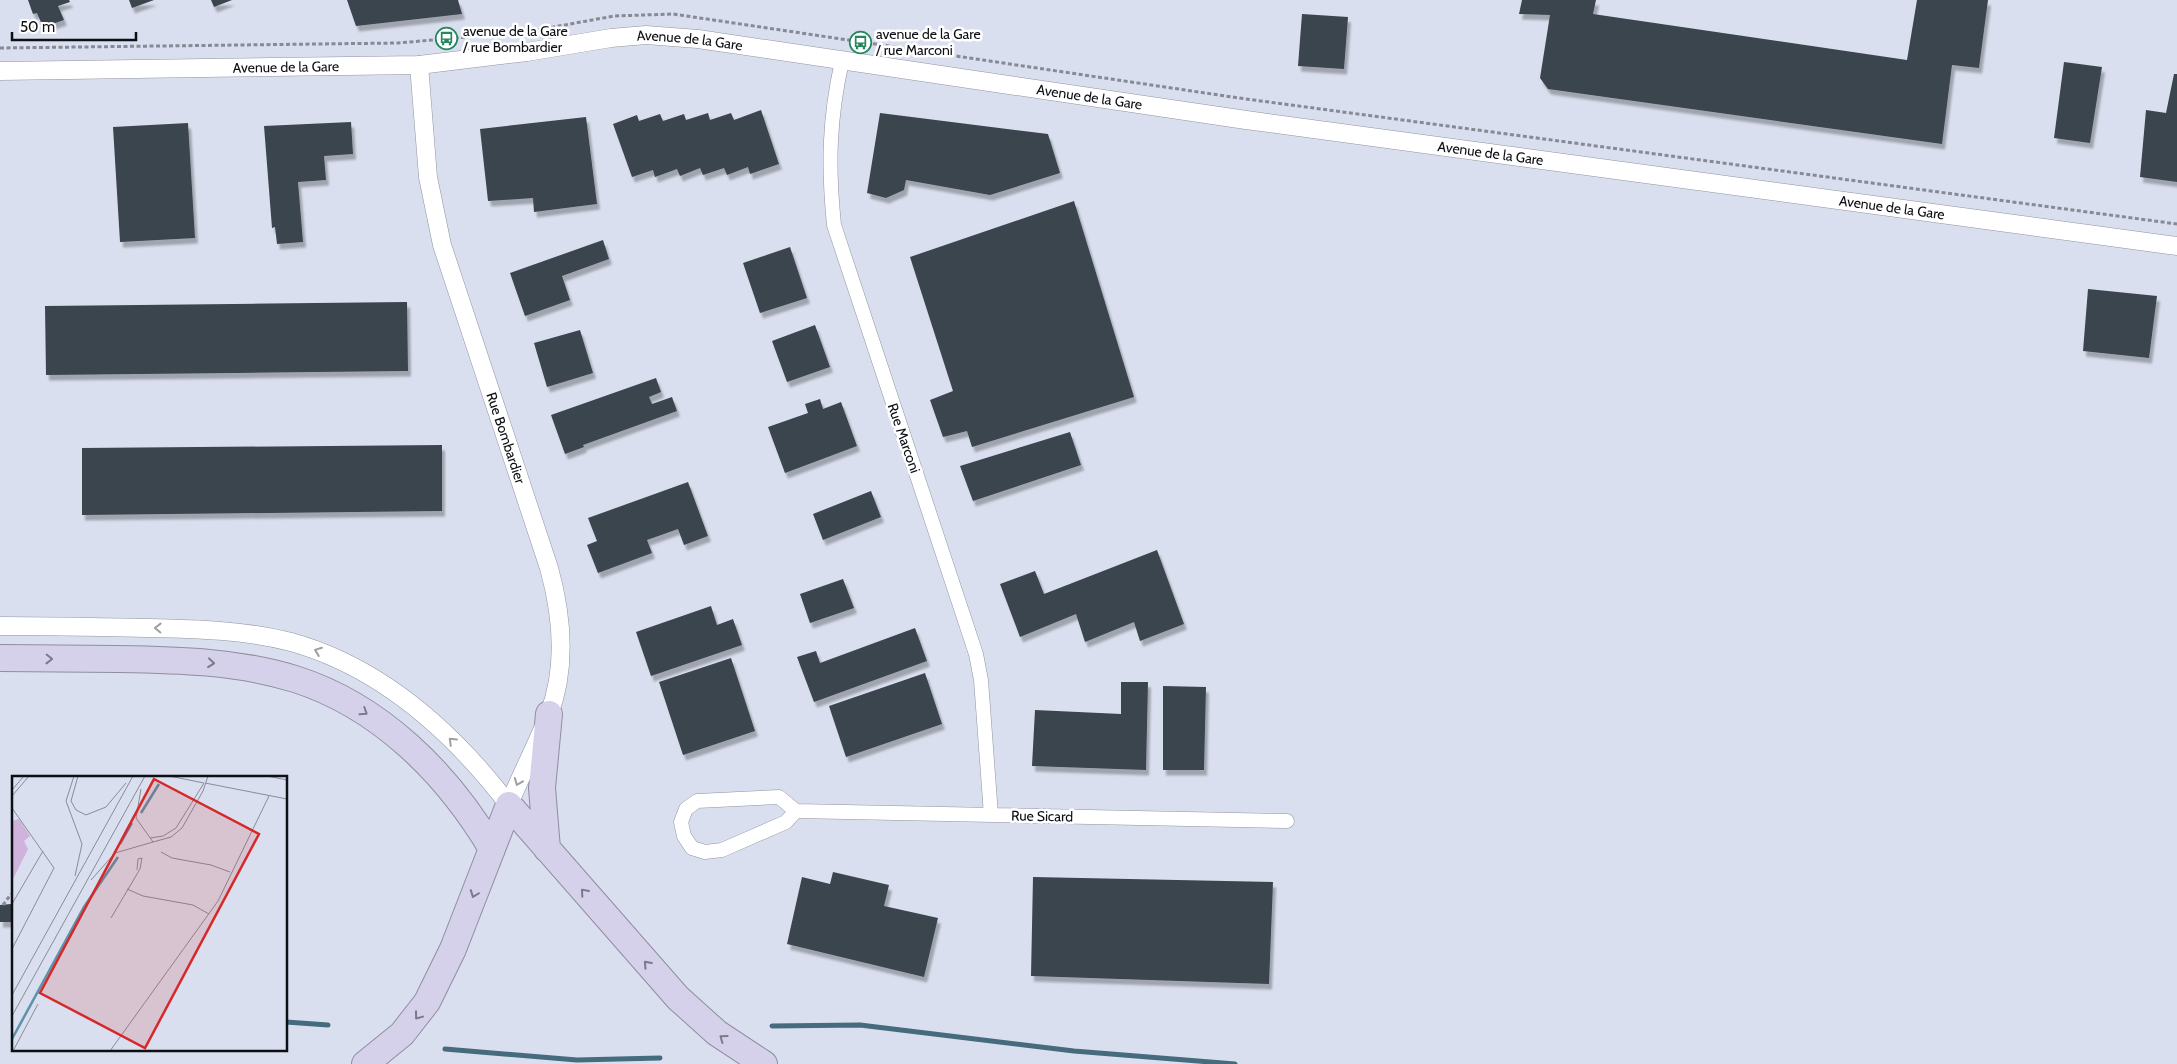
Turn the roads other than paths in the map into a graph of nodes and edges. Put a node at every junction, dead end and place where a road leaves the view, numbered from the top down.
1 (842, 61) junction
2 (419, 65) junction
3 (0, 71) edge
4 (2177, 246) edge
5 (0, 626) edge
6 (0, 658) edge
7 (549, 714) junction
8 (509, 805) junction
9 (796, 811) junction
10 (991, 815) junction
11 (1287, 821) dead end
12 (492, 848) junction
13 (547, 849) junction
14 (365, 1064) edge
15 (764, 1064) edge

1 - 2 street, Avenue de la Gare
1 - 4 street, Avenue de la Gare
1 - 10 street, Rue Marconi
2 - 3 street, Avenue de la Gare
2 - 7 street, Rue Bombardier
8 -> 5 street
6 -> 12 highway
7 -> 8 street, Rue Bombardier
7 - 13 highway
8 - 12 highway
8 - 13 highway
9 - 9 street
9 - 10 street, Rue Sicard
10 - 11 street, Rue Sicard
12 -> 14 highway
15 -> 13 highway

